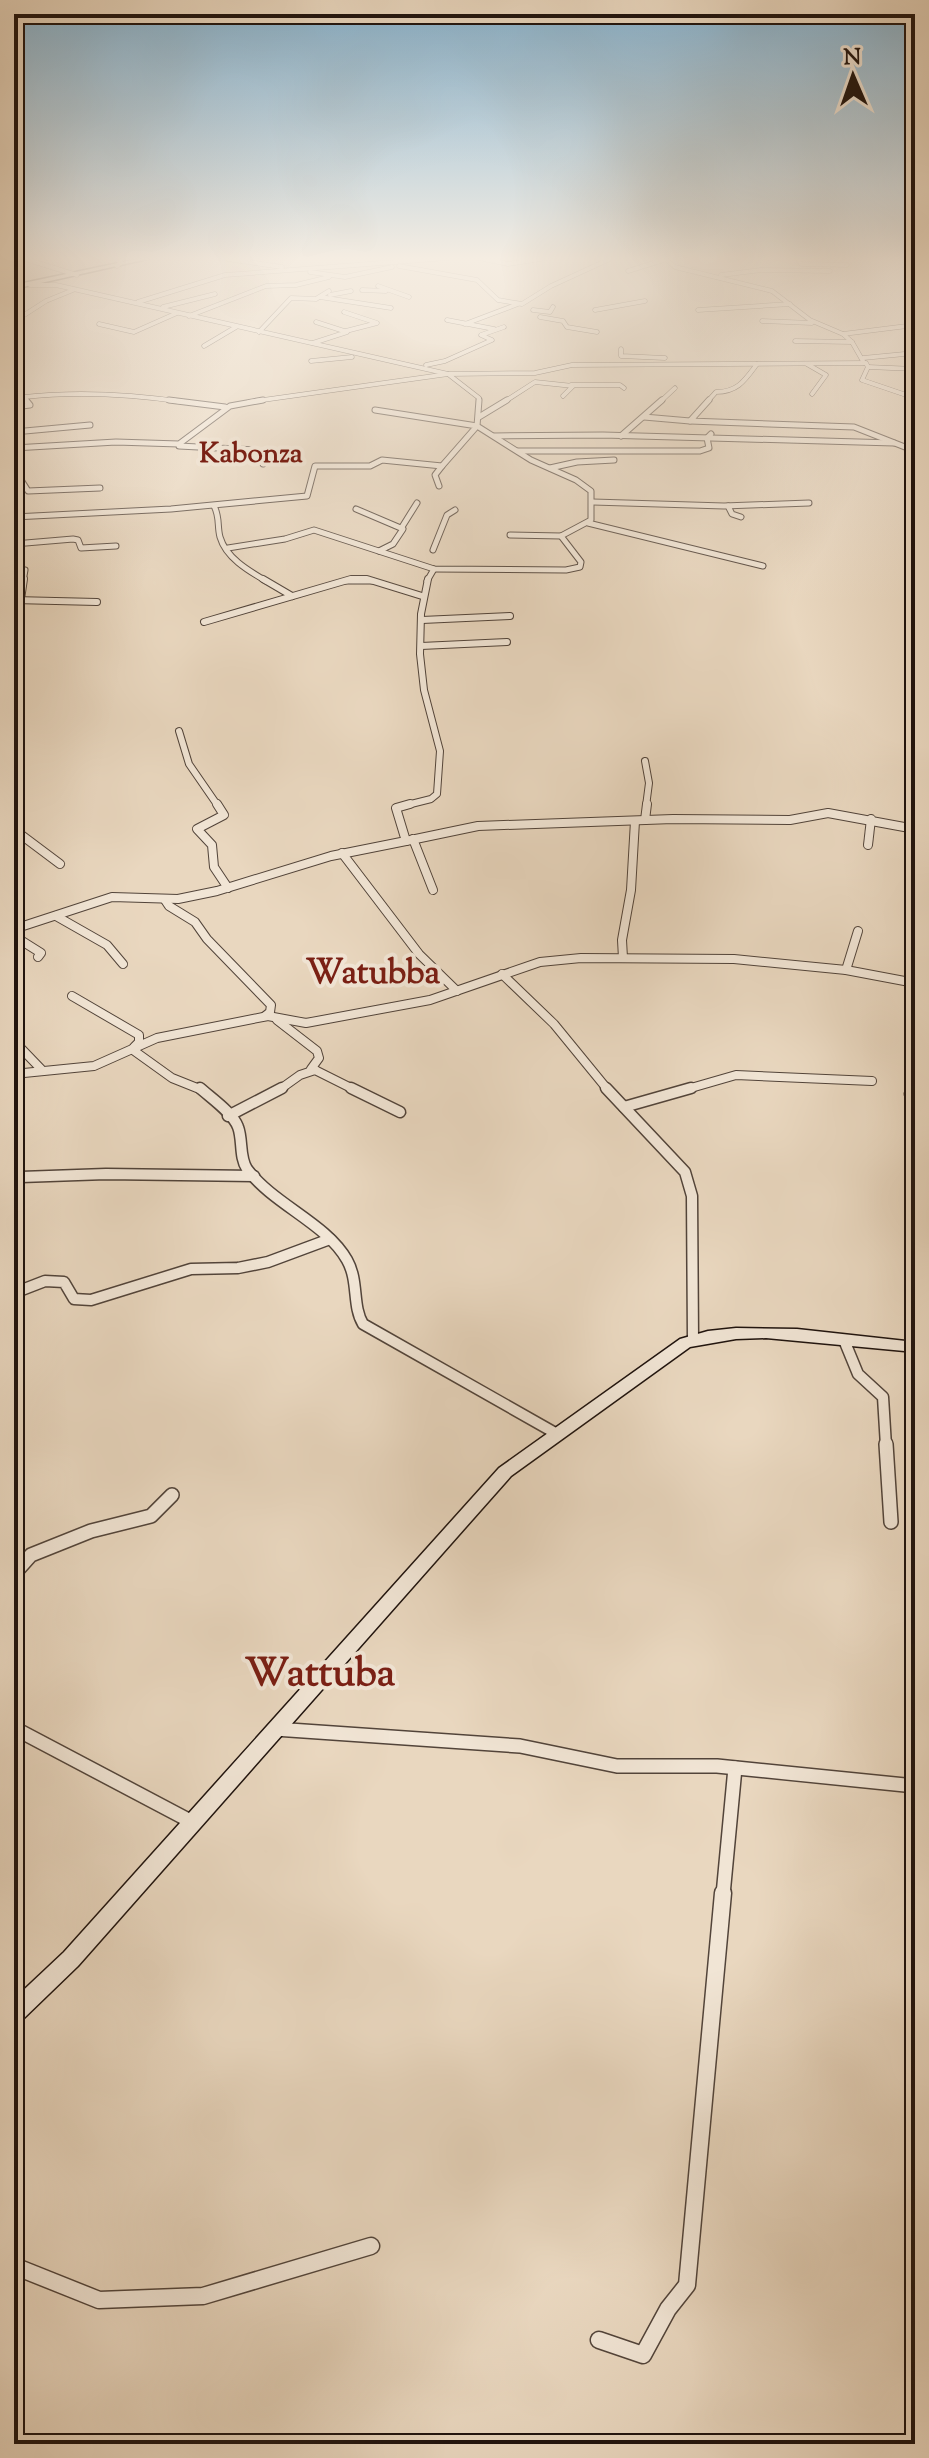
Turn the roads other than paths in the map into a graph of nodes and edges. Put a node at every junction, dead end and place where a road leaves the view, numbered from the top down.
1 (443, 373) edge
2 (536, 373) edge
3 (750, 373) edge
4 (823, 373) edge
5 (863, 373) edge
6 (448, 374) junction
7 (571, 385) junction
8 (624, 388) dead end
9 (675, 388) dead end
10 (812, 394) dead end
11 (563, 396) dead end
12 (24, 397) junction
13 (14, 398) edge
14 (915, 398) edge
15 (14, 407) edge
16 (225, 407) junction
17 (375, 410) dead end
18 (479, 417) junction
19 (644, 417) junction
20 (690, 421) junction
21 (711, 423) junction
22 (90, 425) dead end
23 (477, 426) junction
24 (14, 432) edge
25 (492, 436) junction
26 (621, 436) junction
27 (707, 438) junction
28 (894, 443) junction
29 (173, 445) junction
30 (14, 448) edge
31 (516, 451) junction
32 (915, 451) edge
33 (614, 460) dead end
34 (263, 464) dead end
35 (442, 466) junction
36 (548, 468) junction
37 (14, 469) edge
38 (14, 484) edge
39 (439, 486) dead end
40 (100, 488) dead end
41 (593, 502) junction
42 (417, 503) dead end
43 (809, 503) dead end
44 (214, 506) junction
45 (728, 506) junction
46 (356, 509) dead end
47 (455, 510) dead end
48 (15, 511) edge
49 (741, 517) dead end
50 (588, 523) junction
51 (402, 527) junction
52 (510, 535) dead end
53 (561, 536) junction
54 (14, 544) edge
55 (116, 546) dead end
56 (228, 548) junction
57 (433, 550) dead end
58 (379, 551) junction
59 (763, 566) dead end
60 (14, 568) edge
61 (434, 569) junction
62 (292, 596) junction
63 (422, 596) junction
64 (17, 600) edge
65 (97, 602) dead end
66 (510, 616) dead end
67 (14, 617) edge
68 (422, 620) junction
69 (204, 622) dead end
70 (507, 642) dead end
71 (421, 646) junction
72 (179, 731) dead end
73 (645, 761) dead end
74 (871, 819) junction
75 (640, 820) junction
76 (915, 829) edge
77 (16, 832) edge
78 (410, 840) junction
79 (868, 845) dead end
80 (342, 853) junction
81 (60, 864) dead end
82 (228, 888) junction
83 (433, 890) dead end
84 (165, 900) junction
85 (56, 916) junction
86 (14, 929) edge
87 (858, 931) dead end
88 (14, 936) edge
89 (38, 957) dead end
90 (623, 958) junction
91 (123, 964) dead end
92 (846, 970) junction
93 (502, 974) junction
94 (915, 983) edge
95 (457, 991) junction
96 (72, 996) dead end
97 (268, 1017) junction
98 (14, 1041) edge
99 (133, 1050) junction
100 (41, 1069) junction
101 (315, 1070) junction
102 (14, 1074) edge
103 (872, 1081) dead end
104 (624, 1107) junction
105 (400, 1112) dead end
106 (228, 1116) junction
107 (14, 1174) edge
108 (254, 1176) junction
109 (330, 1239) junction
110 (14, 1293) edge
111 (693, 1340) junction
112 (844, 1340) junction
113 (915, 1347) edge
114 (557, 1434) junction
115 (172, 1495) dead end
116 (891, 1522) dead end
117 (14, 1574) edge
118 (14, 1728) edge
119 (275, 1729) junction
120 (735, 1768) junction
121 (915, 1786) edge
122 (194, 1823) junction
123 (14, 2014) edge
124 (371, 2246) dead end
125 (14, 2266) edge
126 (599, 2340) dead end

1 - 6 street
2 - 6 street
3 - 20 street
4 - 10 street
5 - 14 street
6 - 16 street
6 - 18 street
7 - 8 street
7 - 11 street
7 - 18 street
9 - 19 street
12 - 13 street
12 - 15 street
12 - 16 street
16 - 29 street
17 - 23 street
18 - 23 street
19 - 20 street
19 - 26 street
20 - 21 street
21 - 27 street
21 - 28 street
22 - 24 street
23 - 25 street
23 - 35 street
25 - 26 street
25 - 31 street
26 - 27 street
27 - 28 street
27 - 31 street
28 - 32 street
29 - 30 street
29 - 34 street
31 - 36 street
33 - 36 street
35 - 39 street
35 - 44 street
36 - 41 street
37 - 40 street
38 - 48 main road
41 - 45 street
41 - 50 street
42 - 51 street
43 - 45 street
44 - 48 street
44 - 56 street
45 - 49 street
46 - 51 street
47 - 57 street
50 - 53 street
50 - 59 street
51 - 58 street
52 - 53 street
53 - 61 street
54 - 55 street
56 - 58 street
56 - 62 street
58 - 61 street
60 - 64 street
61 - 63 street
62 - 63 street
62 - 69 street
63 - 68 street
64 - 65 street
64 - 67 street
66 - 68 street
68 - 71 street
70 - 71 street
71 - 78 street
72 - 82 street
73 - 75 street
74 - 75 street
74 - 76 street
74 - 79 street
75 - 78 street
75 - 90 street
77 - 81 street
78 - 80 street
78 - 83 street
80 - 82 street
80 - 95 street
82 - 84 street
84 - 85 street
84 - 97 street
85 - 86 street
85 - 91 street
87 - 92 street
88 - 89 street
90 - 92 street
90 - 93 street
92 - 94 street
93 - 95 street
93 - 104 street
95 - 97 street
96 - 99 street
97 - 99 street
97 - 101 street
98 - 100 street
99 - 100 street
99 - 106 street
100 - 102 street
101 - 105 street
101 - 106 street
103 - 104 street
104 - 111 street
106 - 108 street
107 - 108 street
108 - 109 street
109 - 110 street
109 - 114 street
111 - 112 street
111 - 114 street
112 - 113 street
112 - 116 street
114 - 119 street
115 - 117 street
118 - 122 street
119 - 120 street
119 - 122 street
120 - 121 street
120 - 126 street
122 - 123 street
124 - 125 street

